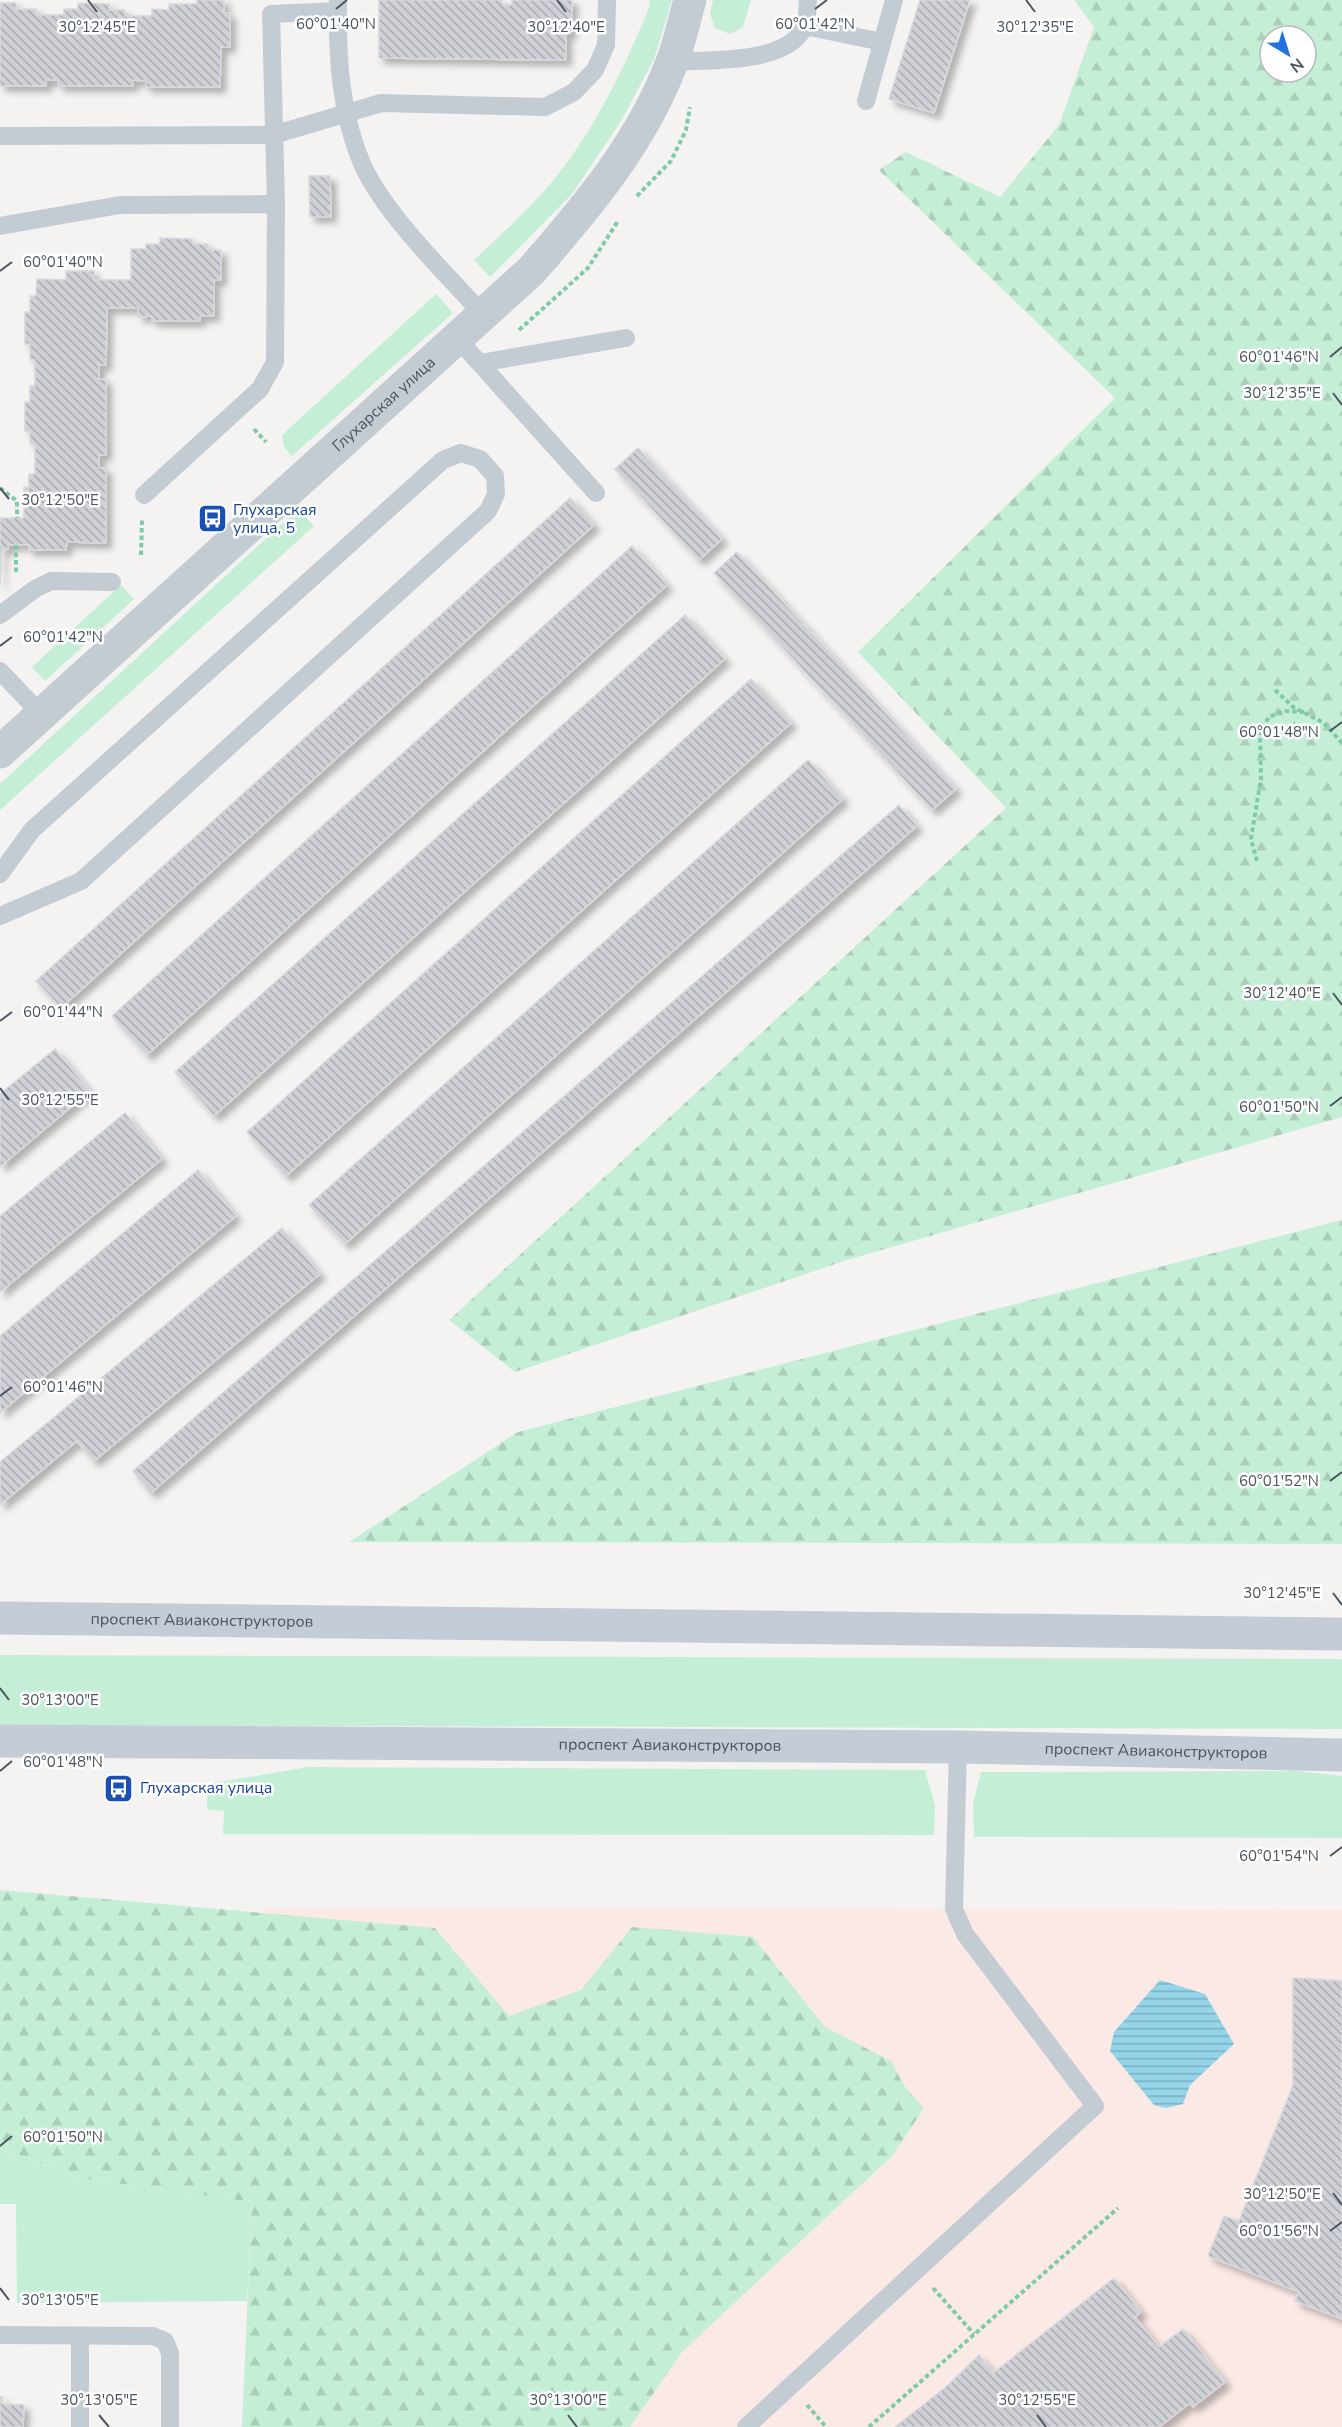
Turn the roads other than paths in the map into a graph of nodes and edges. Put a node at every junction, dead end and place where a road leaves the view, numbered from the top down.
1 (607, 0) edge
2 (690, 0) edge
3 (808, 0) edge
4 (894, 0) edge
5 (338, 6) edge
6 (805, 26) junction
7 (882, 42) junction
8 (672, 62) junction
9 (866, 101) dead end
10 (346, 112) junction
11 (273, 135) junction
12 (0, 136) edge
13 (276, 204) junction
14 (0, 226) edge
15 (483, 315) junction
16 (457, 338) junction
17 (626, 338) dead end
18 (480, 363) junction
19 (596, 493) dead end
20 (144, 495) road end
21 (112, 582) dead end
22 (0, 615) edge
23 (0, 671) edge
24 (41, 714) junction
25 (0, 752) edge
26 (0, 874) edge
27 (0, 916) edge
28 (0, 1618) edge
29 (1342, 1634) edge
30 (0, 1741) edge
31 (958, 1747) junction
32 (1342, 1755) edge
33 (0, 2335) edge
34 (80, 2336) junction
35 (80, 2427) edge
36 (170, 2427) edge
37 (746, 2427) edge

1 - 10 lane
2 - 8 street, Глухарская улица
3 - 6 lane
4 - 7 lane
5 - 10 lane
5 - 11 lane
6 - 7 lane
6 - 8 lane
7 - 9 lane
8 - 15 street, Глухарская улица
10 - 11 lane
10 - 15 lane
11 - 12 lane
11 - 13 lane
13 - 14 lane
13 - 20 lane
15 - 16 street, Глухарская улица
16 - 18 lane
16 - 24 street, Глухарская улица
17 - 18 lane
18 - 19 lane
21 - 22 lane
23 - 24 lane
24 - 25 street, Глухарская улица
26 - 27 lane
28 - 29 street, проспект Авиаконструкторов
30 - 31 street, проспект Авиаконструкторов
31 - 32 street, проспект Авиаконструкторов
31 - 37 lane
33 - 34 lane
34 - 35 lane
34 - 36 lane

